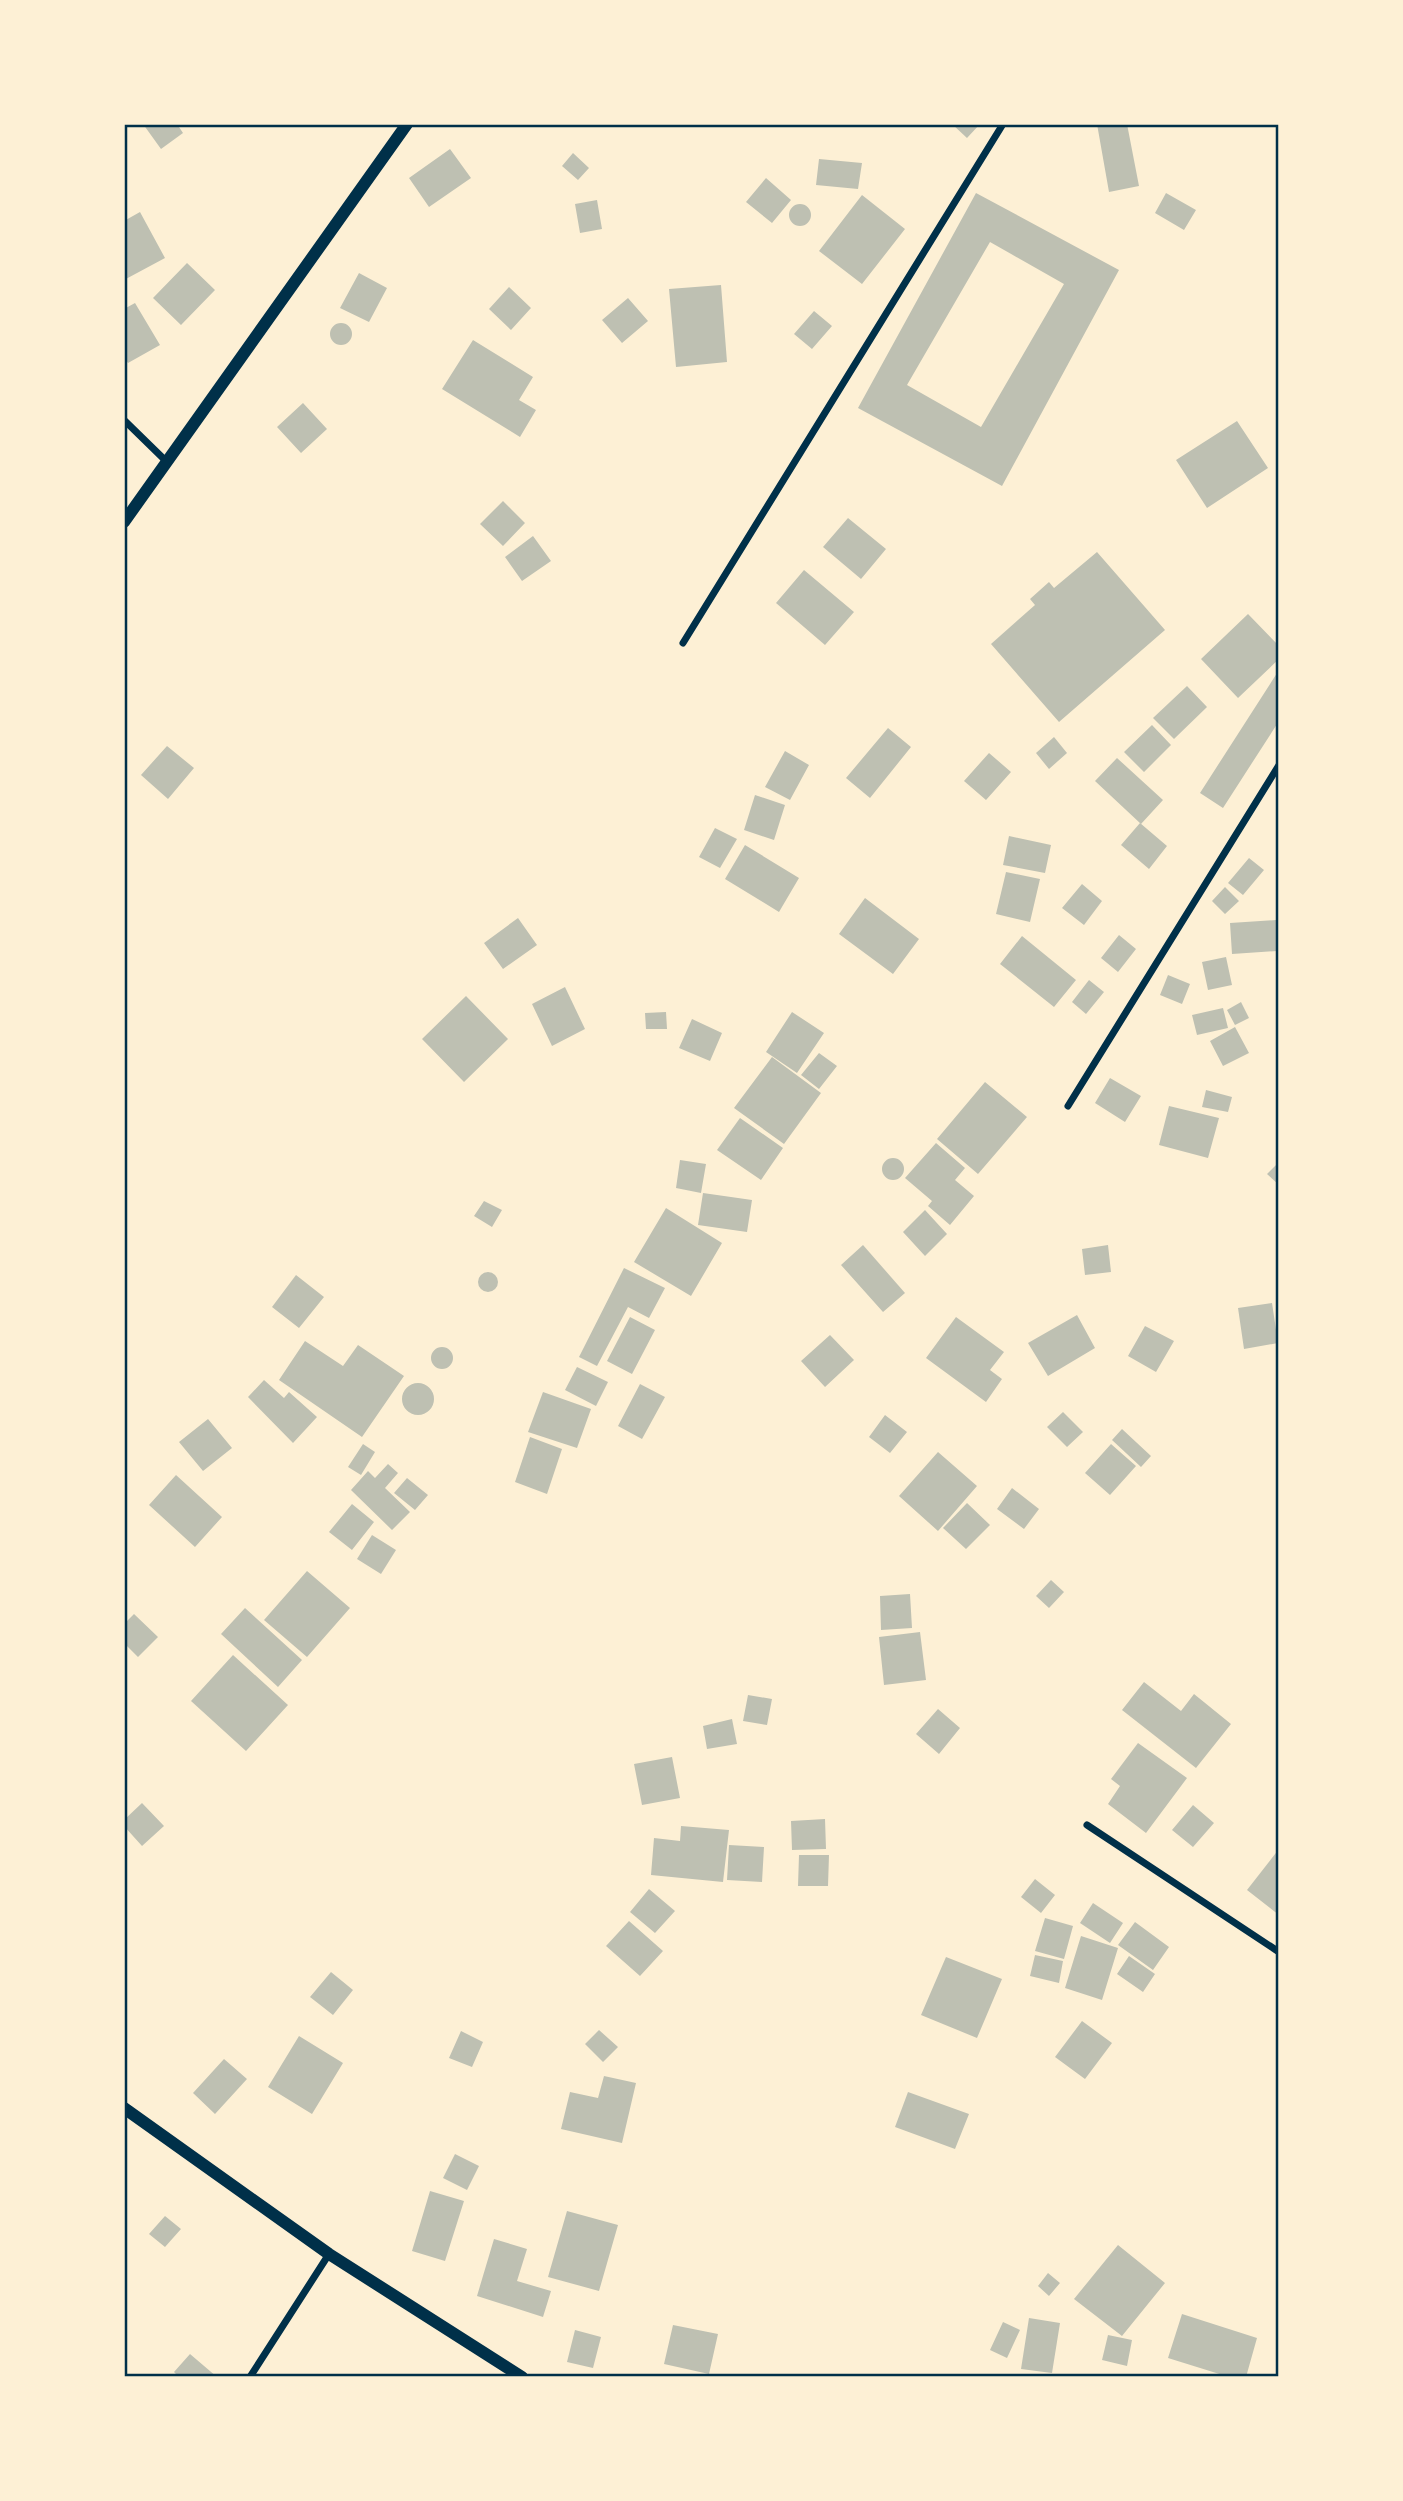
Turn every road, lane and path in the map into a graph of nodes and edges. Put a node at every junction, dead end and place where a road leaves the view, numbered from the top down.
1 (407, 124) edge
2 (1003, 124) edge
3 (124, 420) edge
4 (167, 463) junction
5 (124, 522) edge
6 (683, 643) dead end
7 (1279, 765) edge
8 (1068, 1106) dead end
9 (1087, 1825) dead end
10 (1279, 1952) edge
11 (124, 2108) edge
12 (329, 2254) junction
13 (250, 2377) edge
14 (523, 2377) edge

1 - 4 street
2 - 6 street
3 - 4 street
4 - 5 street
7 - 8 street
9 - 10 street
11 - 12 street
12 - 13 street
12 - 14 street

